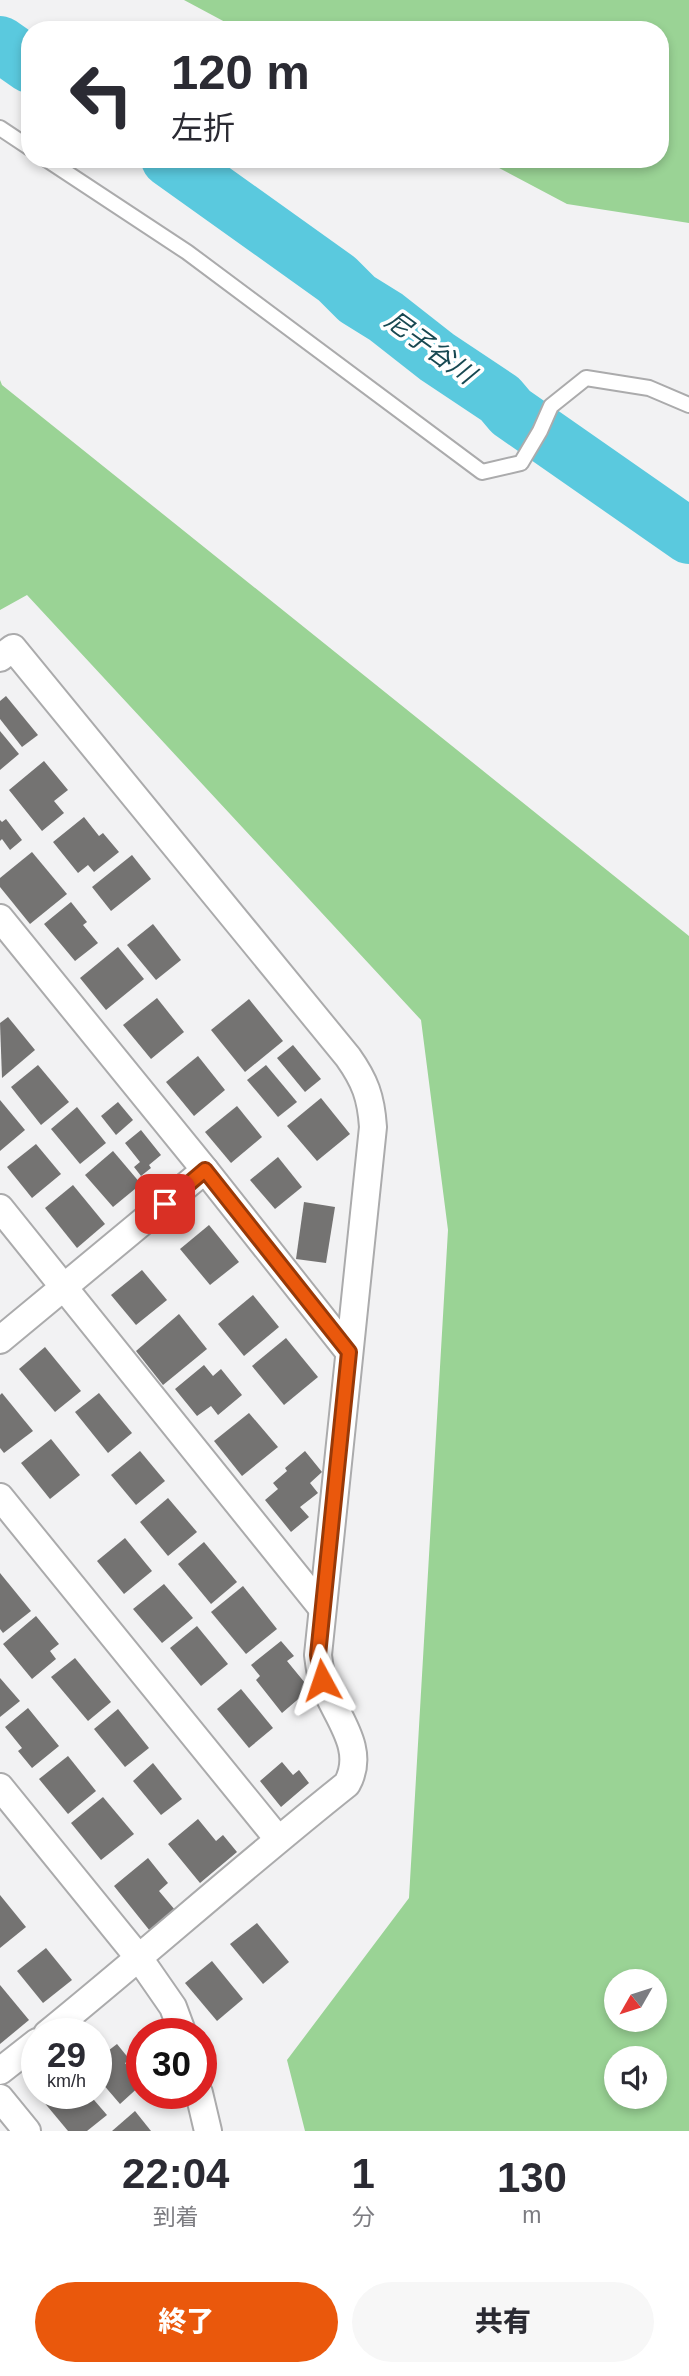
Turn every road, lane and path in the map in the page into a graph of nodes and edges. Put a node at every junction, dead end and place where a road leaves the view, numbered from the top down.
1 (0, 128) edge
2 (21, 142) edge
3 (60, 168) edge
4 (689, 405) edge
5 (0, 658) edge
6 (0, 918) edge
7 (205, 1170) junction
8 (0, 1208) edge
9 (64, 1287) junction
10 (0, 1340) edge
11 (349, 1352) junction
12 (0, 1497) edge
13 (322, 1608) junction
14 (0, 1787) edge
15 (278, 1839) junction
16 (139, 1958) junction
17 (66, 2018) edge
18 (177, 2018) edge
19 (21, 2055) edge
20 (0, 2071) edge
21 (0, 2098) edge
22 (203, 2109) edge
23 (27, 2131) edge
24 (208, 2131) edge

1 - 2 lane
3 - 4 lane
5 - 11 street
6 - 7 street
7 - 9 street
7 - 11 street
8 - 9 street
9 - 10 street
9 - 13 street
11 - 13 street
12 - 15 street
13 - 15 street
14 - 16 street
15 - 16 street
16 - 17 street
16 - 18 street
19 - 20 street
21 - 23 street
22 - 24 street

